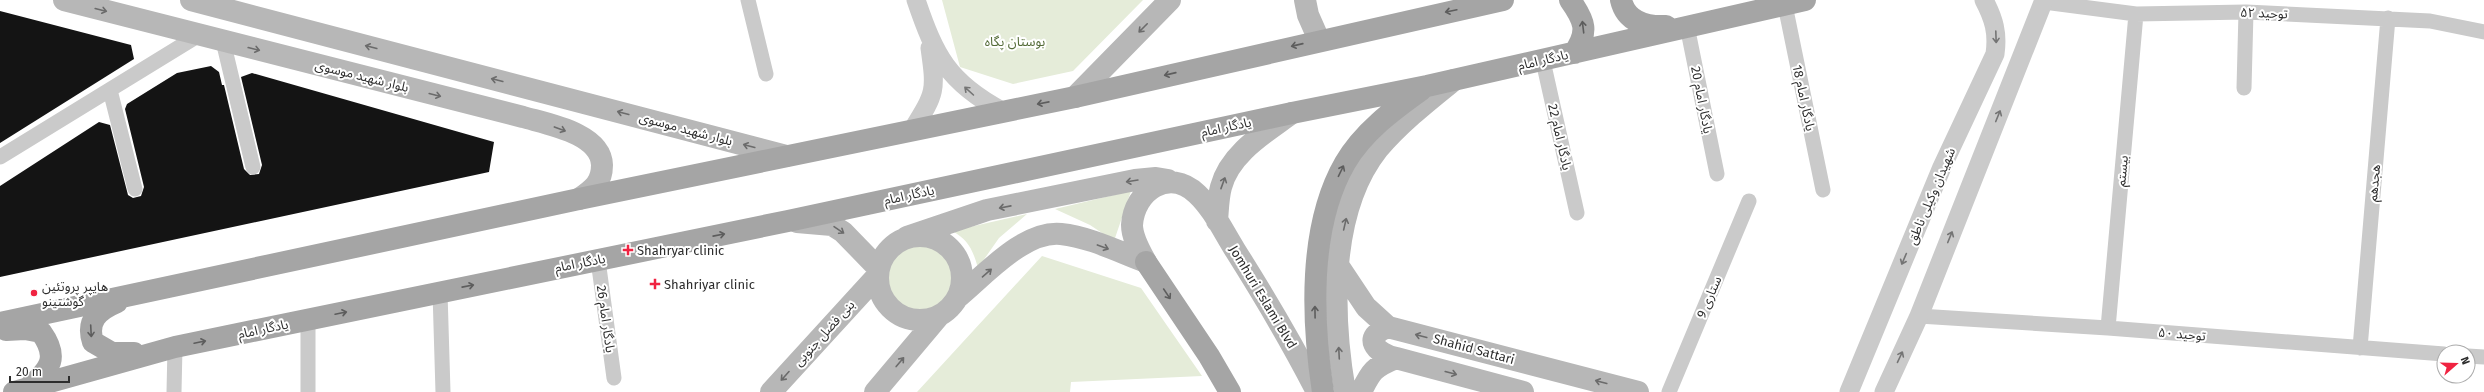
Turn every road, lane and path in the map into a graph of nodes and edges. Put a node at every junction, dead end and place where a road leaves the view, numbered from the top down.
1 (64, 0) edge
2 (191, 0) edge
3 (748, 0) edge
4 (916, 0) edge
5 (1170, 0) edge
6 (1305, 0) edge
7 (1503, 0) edge
8 (1570, 0) edge
9 (1620, 0) edge
10 (1984, 0) edge
11 (2044, 1) edge
12 (1795, 3) edge
13 (2246, 12) junction
14 (2136, 14) junction
15 (2388, 18) junction
16 (1687, 26) junction
17 (2484, 32) edge
18 (199, 34) junction
19 (928, 36) junction
20 (1319, 40) junction
21 (223, 41) junction
22 (1574, 53) junction
23 (1543, 61) junction
24 (766, 74) dead end
25 (1454, 80) junction
26 (1427, 86) junction
27 (2244, 88) dead end
28 (110, 90) junction
29 (1075, 97) junction
30 (1002, 111) junction
31 (1292, 113) junction
32 (913, 129) junction
33 (786, 156) junction
34 (0, 157) edge
35 (253, 167) dead end
36 (1717, 174) dead end
37 (1171, 180) junction
38 (135, 189) dead end
39 (1823, 190) dead end
40 (580, 199) junction
41 (1749, 201) dead end
42 (1212, 213) junction
43 (1577, 213) dead end
44 (788, 221) junction
45 (907, 237) junction
46 (598, 260) junction
47 (1146, 262) junction
48 (1338, 265) junction
49 (878, 272) junction
50 (140, 292) junction
51 (440, 292) junction
52 (957, 298) junction
53 (939, 316) junction
54 (1919, 316) junction
55 (308, 320) junction
56 (0, 323) edge
57 (1388, 327) junction
58 (2108, 328) junction
59 (0, 331) edge
60 (175, 347) junction
61 (2360, 348) junction
62 (148, 353) junction
63 (2436, 353) edge
64 (1396, 358) junction
65 (614, 378) dead end
66 (1856, 387) edge
67 (19, 391) edge
68 (174, 392) edge
69 (308, 392) edge
70 (443, 392) edge
71 (771, 392) edge
72 (875, 392) edge
73 (1230, 392) edge
74 (1317, 392) edge
75 (1323, 392) edge
76 (1345, 392) edge
77 (1361, 392) edge
78 (1523, 392) edge
79 (1638, 392) edge
80 (1668, 392) edge
81 (1884, 392) edge

1 -> 18 main road, بلوار شهید موسوی
33 -> 2 main road, بلوار شهید موسوی
3 - 24 street
4 - 19 street
5 -> 29 main road
6 - 20 main road
7 -> 20 main road
22 -> 8 main road
9 - 16 main road
10 -> 66 street, شهیدان وکیلی ناطق
11 - 14 street, توحید ۵۲
54 -> 11 street
12 - 16 main road, یادگار امام
12 - 39 street, یادگار امام 18
13 - 14 street, توحید ۵۲
13 - 15 street, توحید ۵۲
13 - 27 street
14 - 58 street, بیستم
15 - 17 street, توحید ۵۲
15 - 61 street, هجدهم
16 - 22 main road, یادگار امام
16 - 36 street, یادگار امام 20
18 - 21 main road, بلوار شهید موسوی
18 - 28 street
30 -> 19 street
19 - 32 street
20 -> 29 main road
21 - 35 street
21 -> 40 main road, بلوار شهید موسوی
22 - 23 main road, یادگار امام
23 - 25 main road, یادگار امام
23 - 43 street, یادگار امام 22
25 - 26 main road, یادگار امام
48 -> 25 main road
26 - 31 main road, یادگار امام
75 -> 26 main road
28 - 34 street
28 - 38 street
29 -> 30 main road
30 - 32 main road
42 -> 31 main road
31 - 44 main road, یادگار امام
32 - 33 main road
33 - 40 main road
37 - 42 main road, Jomhuri Eslami Blvd
37 -> 45 main road, Jomhuri Eslami Blvd
37 - 47 main road
40 - 50 main road
41 - 80 street, ستاری 9
42 - 74 main road, Jomhuri Eslami Blvd
46 -> 44 main road, یادگار امام
44 -> 49 main road
45 - 49 main road
45 - 52 main road
51 -> 46 main road, یادگار امام
46 - 65 street, یادگار امام 26
52 -> 47 main road
47 -> 73 main road
48 - 57 main road, Shahid Sattari
76 -> 48 main road
49 - 53 main road
49 -> 71 main road, بنی فضل جنوبی
50 - 56 main road
50 -> 62 main road
55 -> 51 main road, یادگار امام
51 - 70 street
52 - 53 main road
72 -> 53 main road
54 - 58 street, توحید ۵۰
81 -> 54 street
60 -> 55 main road, یادگار امام
55 - 69 street
57 - 64 main road
79 -> 57 main road, Shahid Sattari
58 - 61 street, توحید ۵۰
59 - 67 main road
60 - 62 main road, یادگار امام
60 - 68 street
61 - 63 street, توحید ۵۰
62 - 67 main road, یادگار امام
64 - 77 main road
64 -> 78 main road

